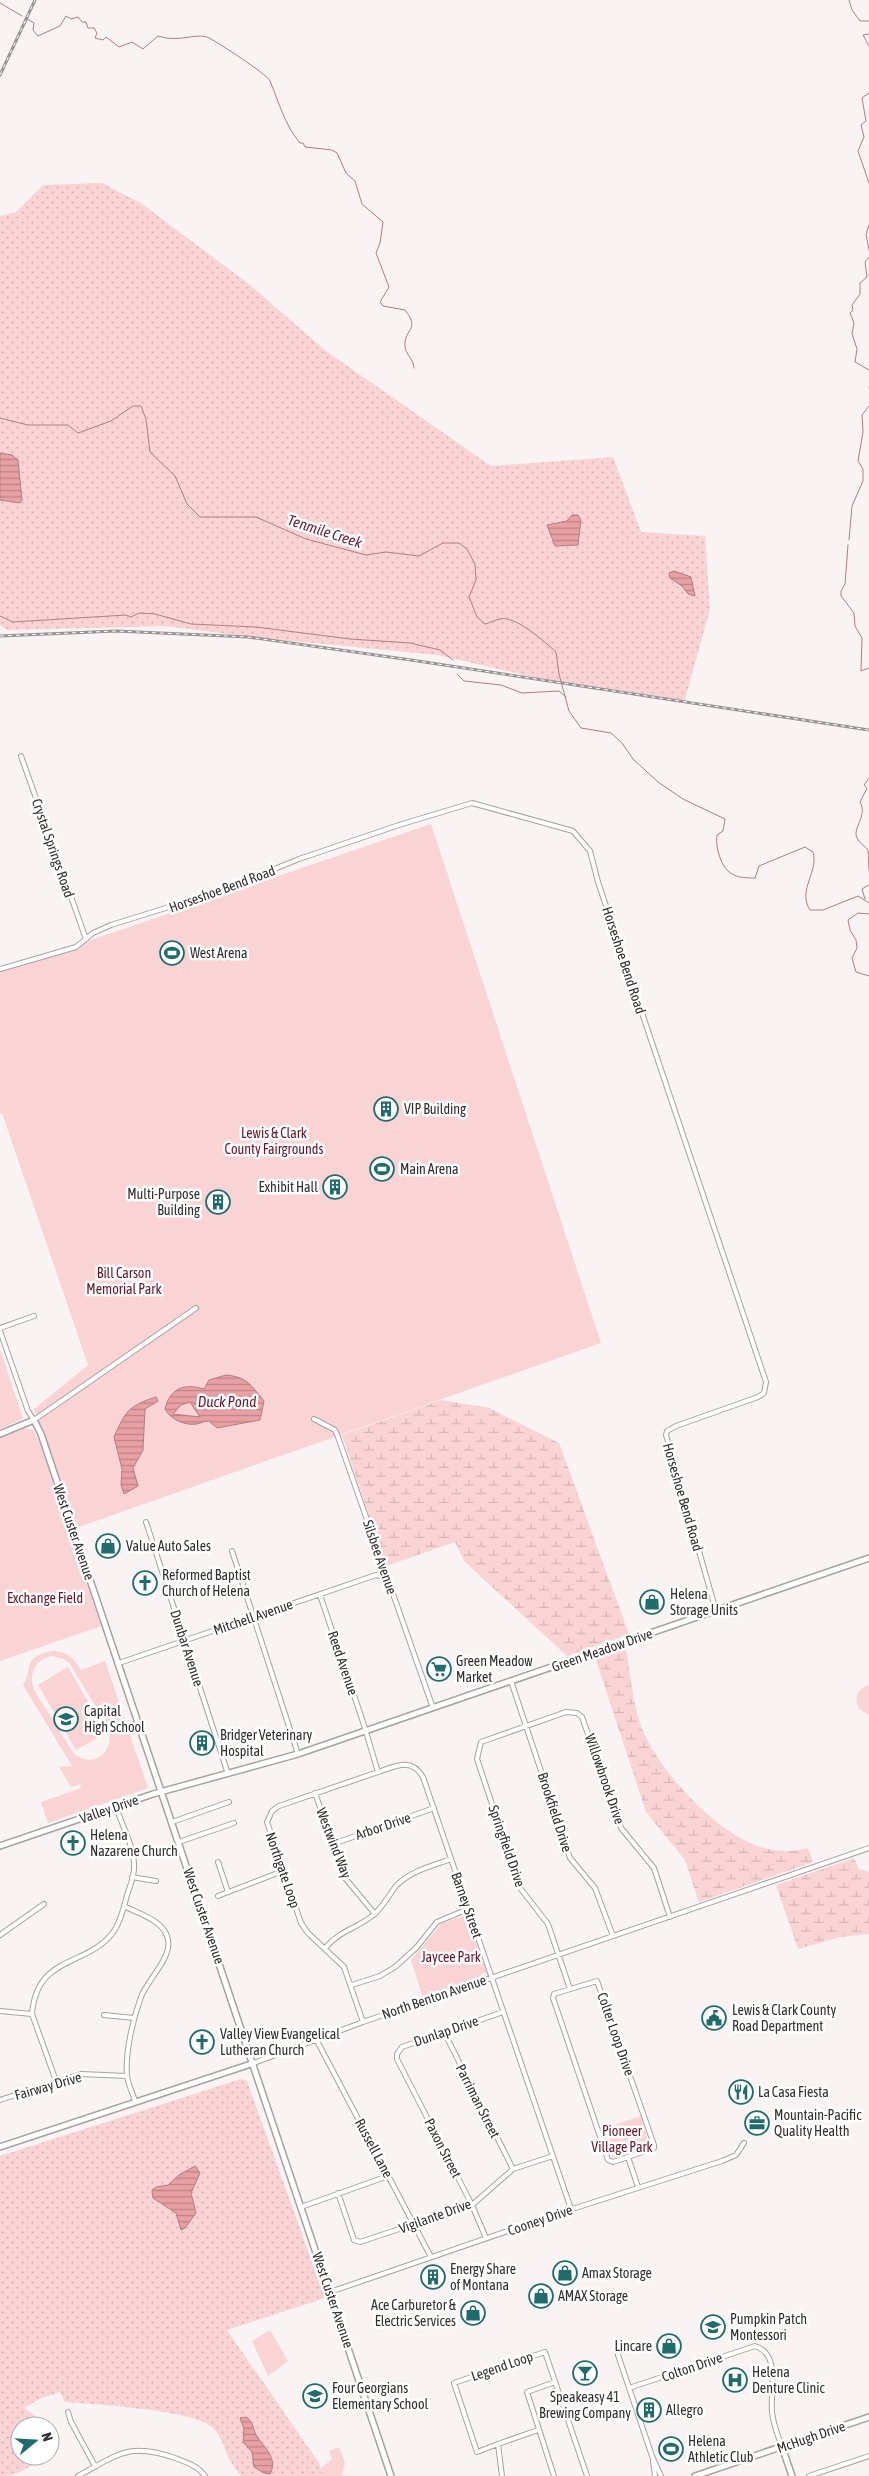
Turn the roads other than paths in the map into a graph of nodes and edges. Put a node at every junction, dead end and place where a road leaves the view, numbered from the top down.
1 (21, 756) dead end
2 (86, 939) junction
3 (0, 969) edge
4 (196, 1308) dead end
5 (34, 1316) dead end
6 (0, 1329) edge
7 (314, 1419) dead end
8 (34, 1420) junction
9 (0, 1434) edge
10 (146, 1522) dead end
11 (232, 1551) dead end
12 (869, 1558) edge
13 (387, 1578) junction
14 (320, 1595) junction
15 (716, 1611) junction
16 (253, 1617) junction
17 (185, 1641) junction
18 (119, 1664) junction
19 (511, 1681) junction
20 (433, 1708) junction
21 (526, 1725) junction
22 (364, 1731) junction
23 (298, 1754) junction
24 (378, 1772) junction
25 (228, 1774) junction
26 (162, 1792) junction
27 (315, 1793) junction
28 (229, 1802) dead end
29 (116, 1807) junction
30 (434, 1808) junction
31 (172, 1822) junction
32 (234, 1823) dead end
33 (179, 1842) junction
34 (332, 1844) junction
35 (0, 1846) edge
36 (869, 1848) edge
37 (451, 1859) junction
38 (218, 1862) dead end
39 (283, 1871) junction
40 (132, 1877) junction
41 (156, 1881) dead end
42 (228, 1892) junction
43 (218, 1896) dead end
44 (44, 1904) dead end
45 (124, 1906) junction
46 (468, 1909) junction
47 (375, 1914) junction
48 (670, 1917) junction
49 (0, 1936) edge
50 (613, 1936) junction
51 (325, 1948) junction
52 (558, 1954) junction
53 (492, 1978) junction
54 (352, 1985) junction
55 (570, 1989) junction
56 (0, 2011) edge
57 (504, 2012) junction
58 (32, 2014) junction
59 (104, 2015) dead end
60 (134, 2018) junction
61 (363, 2022) junction
62 (444, 2032) junction
63 (316, 2039) junction
64 (397, 2059) joint
65 (254, 2063) junction
66 (127, 2076) junction
67 (56, 2081) junction
68 (0, 2100) edge
69 (135, 2102) junction
70 (744, 2143) dead end
71 (0, 2147) edge
72 (553, 2156) junction
73 (628, 2157) junction
74 (513, 2169) junction
75 (388, 2176) junction
76 (638, 2187) junction
77 (338, 2193) junction
78 (472, 2204) junction
79 (301, 2207) junction
80 (571, 2209) junction
81 (414, 2223) junction
82 (486, 2238) junction
83 (431, 2257) junction
84 (330, 2292) junction
85 (618, 2355) dead end
86 (555, 2382) junction
87 (629, 2388) junction
88 (68, 2412) dead end
89 (869, 2417) edge
90 (538, 2430) junction
91 (498, 2444) junction
92 (782, 2447) junction
93 (652, 2456) junction
94 (869, 2456) edge
95 (96, 2466) junction
96 (78, 2476) edge
97 (205, 2476) edge
98 (391, 2476) edge
99 (502, 2476) edge
100 (554, 2476) edge
101 (587, 2476) edge
102 (655, 2476) edge
103 (662, 2476) edge
104 (696, 2476) edge
105 (792, 2476) edge
106 (809, 2476) edge

1 - 2 street, Crystal Springs Road
2 - 3 street, Horseshoe Bend Road
2 - 15 street, Horseshoe Bend Road
4 - 8 street
5 - 6 street
6 - 8 street, West Custer Avenue
7 - 13 street, Silsbee Avenue
8 - 9 main road
8 - 18 main road, West Custer Avenue
10 - 17 street, Dunbar Avenue
11 - 16 street
12 - 15 main road, Green Meadow Drive
13 - 14 street, Mitchell Avenue
13 - 20 street, Silsbee Avenue
14 - 16 street, Mitchell Avenue
14 - 22 street, Reed Avenue
15 - 19 main road, Green Meadow Drive
16 - 17 street, Mitchell Avenue
16 - 23 street
17 - 18 street, Mitchell Avenue
17 - 25 street, Dunbar Avenue
18 - 26 main road, West Custer Avenue
19 - 20 main road, Green Meadow Drive
19 - 21 street, Brookfield Drive
20 - 22 main road, Green Meadow Drive
21 - 48 street, Willowbrook Drive
21 - 50 street, Brookfield Drive
21 - 52 street, Springfield Drive
22 - 23 main road, Green Meadow Drive
22 - 24 street
23 - 25 main road, Green Meadow Drive
24 - 27 street, Northgate Loop
24 - 30 street, Barney Street
25 - 26 main road, Green Meadow Drive
26 - 29 main road, Valley Drive
26 - 31 main road, West Custer Avenue
27 - 34 street, Westwind Way
27 - 39 street, Northgate Loop
28 - 31 street
29 - 35 main road, Valley Drive
29 - 40 street
30 - 34 street, Arbor Drive
30 - 37 street, Barney Street
31 - 33 main road, West Custer Avenue
32 - 33 street
33 - 65 main road, West Custer Avenue
34 - 47 street, Westwind Way
36 - 48 street, North Benton Avenue
37 - 46 street, Barney Street
37 - 47 street
38 - 42 street
39 - 42 street
39 - 51 street, Northgate Loop
40 - 41 street
40 - 45 street
42 - 43 street
44 - 49 street
45 - 58 street
45 - 60 street
46 - 53 street, Barney Street
46 - 54 street
47 - 51 street
48 - 50 street, North Benton Avenue
50 - 52 street, North Benton Avenue
51 - 54 street, Northgate Loop
52 - 53 street, North Benton Avenue
52 - 55 street, Springfield Drive
53 - 57 street, Barney Street
53 - 61 street, North Benton Avenue
54 - 61 street, Northgate Loop
55 - 73 street, Colter Loop Drive
55 - 73 street, Colter Loop Drive
56 - 58 street
57 - 62 street, Dunlap Drive
57 - 72 street, Barney Street
58 - 67 street
59 - 60 street
60 - 66 street
61 - 63 street, North Benton Avenue
62 - 64 street, Dunlap Drive
62 - 74 street, Parriman Street
63 - 65 street, North Benton Avenue
63 - 75 street, Russell Lane
64 - 78 street, Paxon Street
65 - 69 main road, North Benton Avenue
65 - 79 main road, West Custer Avenue
66 - 67 street, Fairway Drive
66 - 69 street
67 - 68 street, Fairway Drive
69 - 71 main road, North Benton Avenue
70 - 76 street, Cooney Drive
72 - 74 street, Vigilante Drive
72 - 80 street, Barney Street
73 - 76 street
74 - 78 street, Vigilante Drive
75 - 77 street
75 - 81 street, Russell Lane
76 - 80 street, Cooney Drive
77 - 79 street
77 - 81 street, Vigilante Drive
78 - 81 street, Vigilante Drive
78 - 82 street, Paxon Street
79 - 84 main road, West Custer Avenue
80 - 82 street, Cooney Drive
81 - 83 street, Russell Lane
82 - 83 street, Cooney Drive
83 - 84 street, Cooney Drive
84 - 98 main road, West Custer Avenue
85 - 87 street
86 - 90 street
86 - 91 street, Legend Loop
86 - 101 street, Legend Loop
87 - 92 street, Colton Drive
87 - 93 street
88 - 95 street
89 - 92 main road, McHugh Drive
90 - 91 street
90 - 100 street
91 - 99 street
92 - 104 main road, McHugh Drive
92 - 105 main road
93 - 102 street
93 - 103 street
94 - 106 street
95 - 96 street
95 - 97 street

